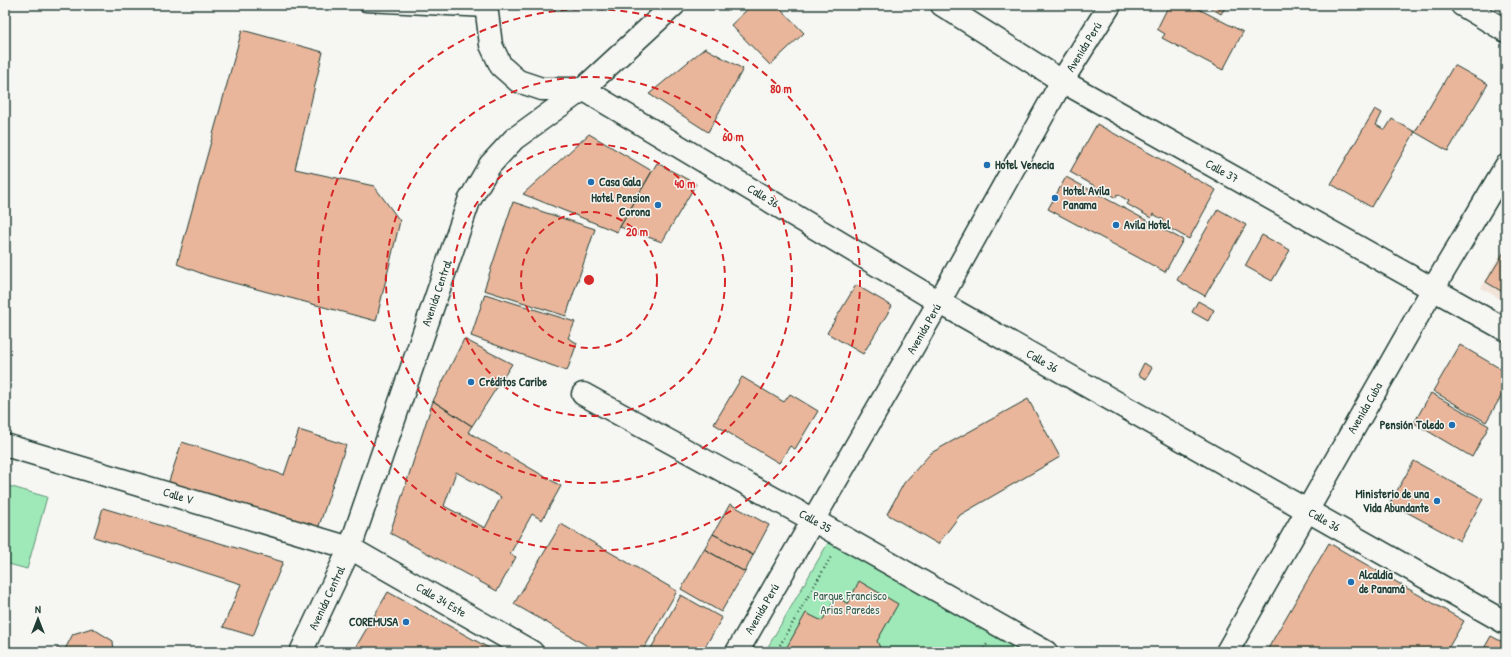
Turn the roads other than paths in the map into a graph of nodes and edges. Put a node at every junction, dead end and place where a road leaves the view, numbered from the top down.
1 (365, 5) edge
2 (674, 5) edge
3 (942, 5) edge
4 (1110, 5) edge
5 (1462, 5) edge
6 (487, 8) edge
7 (1506, 31) edge
8 (1062, 81) junction
9 (584, 89) junction
10 (1506, 166) edge
11 (1433, 289) junction
12 (939, 302) junction
13 (1506, 330) edge
14 (583, 394) dead end
15 (5, 445) edge
16 (1306, 510) junction
17 (813, 520) junction
18 (350, 548) junction
19 (1506, 623) edge
20 (301, 652) edge
21 (532, 652) edge
22 (737, 652) edge
23 (1046, 652) edge
24 (1227, 652) edge

1 - 6 lane
2 - 9 street, Avenida Central
3 - 8 street, Calle 37
4 - 8 street, Avenida Perú
5 - 7 street
6 - 9 street
8 - 11 street, Calle 37
8 - 12 street, Avenida Perú
9 - 12 street, Calle 36
9 - 18 street, Avenida Central
10 - 11 street, Avenida Cuba
11 - 13 street, Calle 37
11 - 16 street, Avenida Cuba
12 - 16 street, Calle 36
12 - 17 street, Avenida Perú
14 - 17 street, Calle 35
15 - 18 street, Calle V
16 - 19 street, Calle 36
16 - 24 street, Avenida Cuba
17 - 22 street, Avenida Perú
17 - 23 street, Calle 35
18 - 20 street, Avenida Central
18 - 21 street, Calle 34 Este

